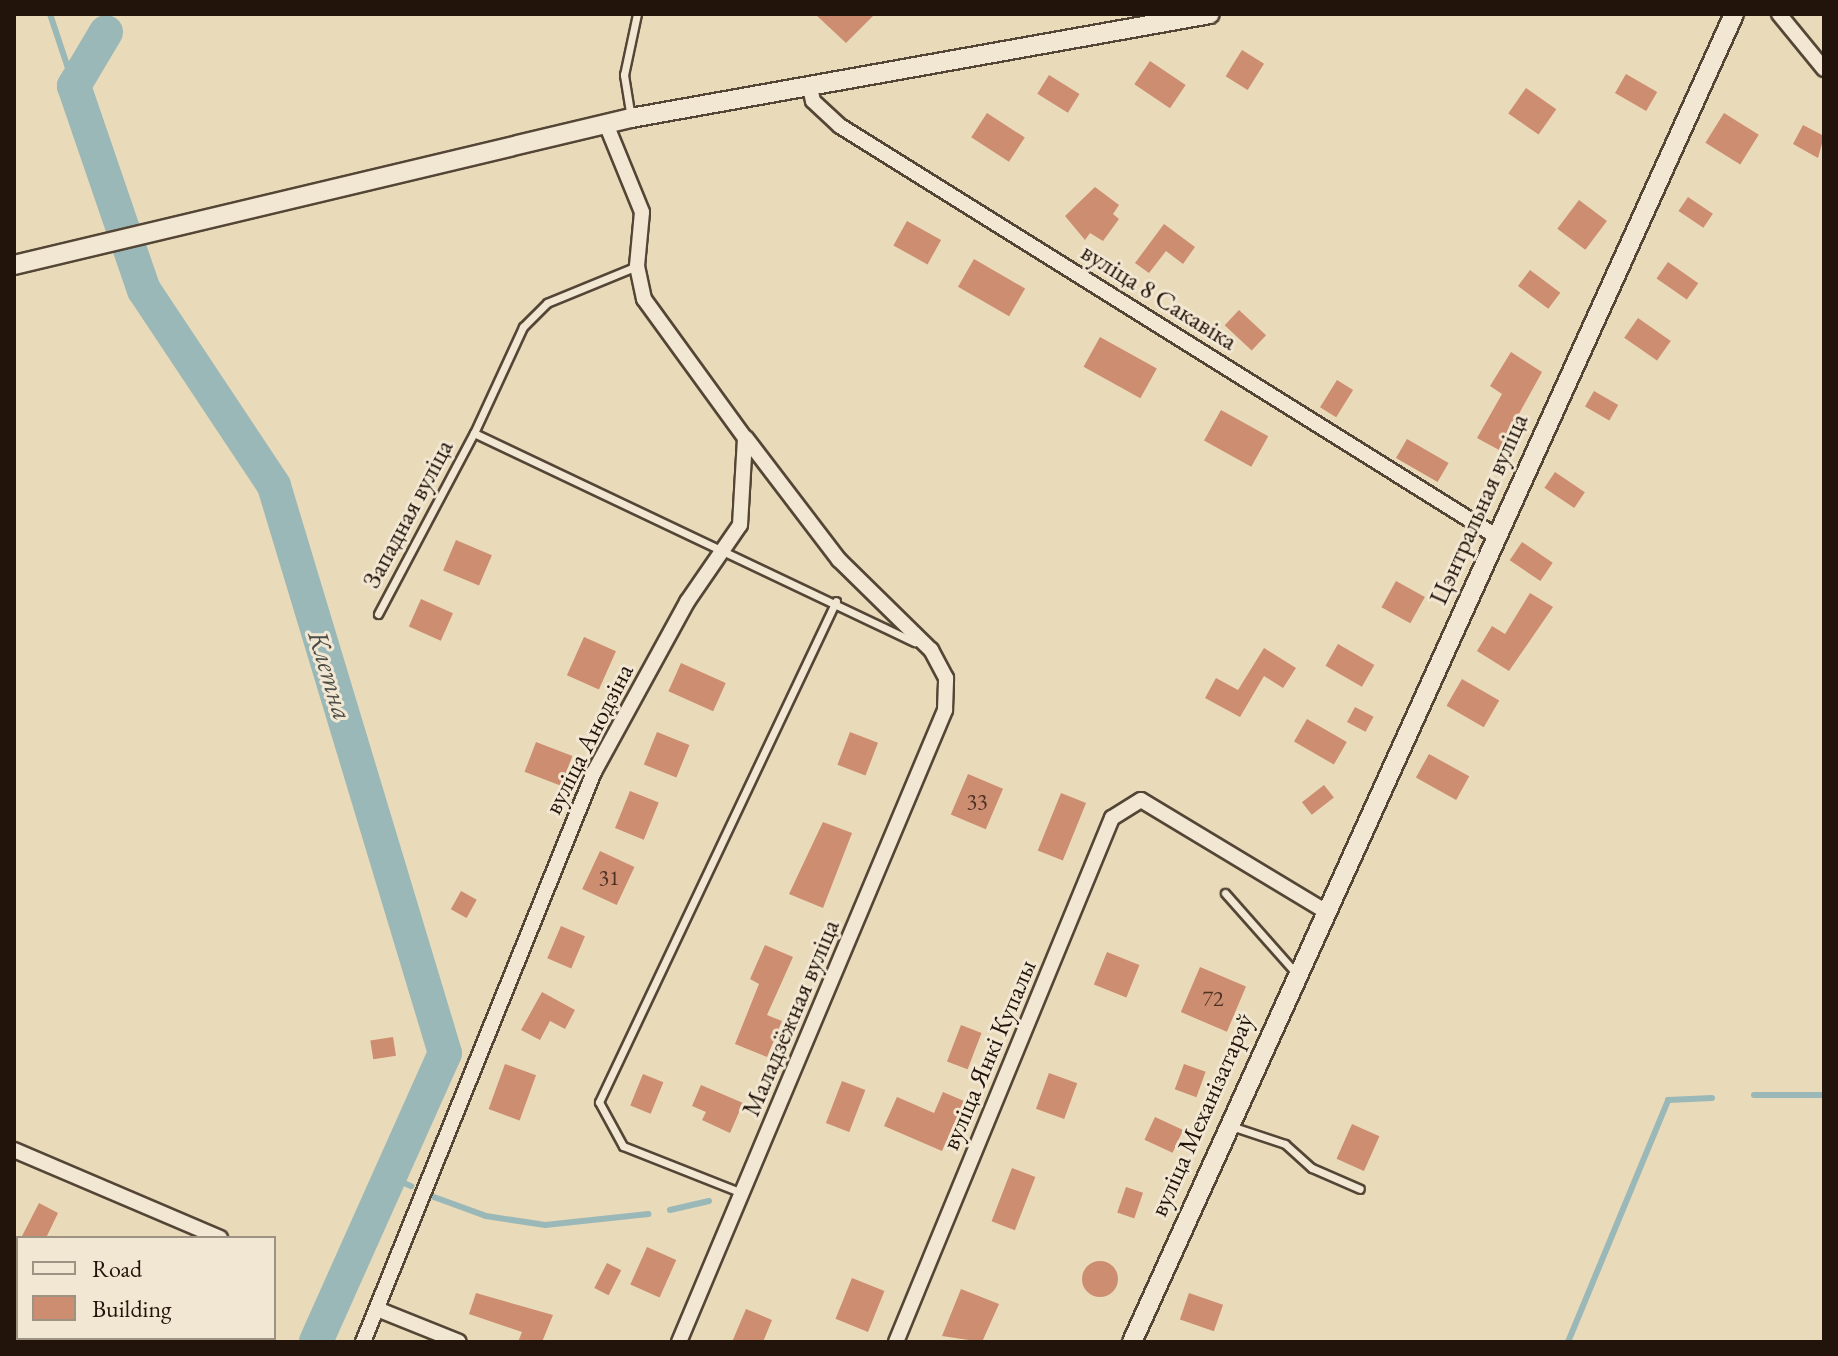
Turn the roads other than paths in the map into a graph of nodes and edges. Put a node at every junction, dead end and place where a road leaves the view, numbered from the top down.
1 (637, 14) edge
2 (1210, 14) edge
3 (1734, 14) edge
4 (1779, 14) edge
5 (1824, 69) edge
6 (810, 87) junction
7 (631, 118) junction
8 (606, 124) junction
9 (14, 265) edge
10 (637, 266) junction
11 (474, 433) junction
12 (745, 438) junction
13 (1496, 536) junction
14 (726, 549) junction
15 (836, 601) junction
16 (378, 614) dead end
17 (931, 650) junction
18 (1225, 893) dead end
19 (1323, 910) junction
20 (1295, 972) junction
21 (1226, 1124) junction
22 (14, 1150) edge
23 (1360, 1189) dead end
24 (744, 1194) junction
25 (215, 1236) edge
26 (377, 1309) junction
27 (363, 1342) edge
28 (459, 1342) edge
29 (679, 1342) edge
30 (896, 1342) edge
31 (1132, 1342) edge

1 - 7 lane
2 - 6 street
3 - 13 street, Цэнтральная вуліца
4 - 5 street
6 - 7 street
6 - 13 street, вуліца 8 Сакавіка
7 - 8 street
8 - 9 street
8 - 10 street
10 - 11 lane, Западная вуліца
10 - 12 street
11 - 14 lane
11 - 16 lane, Западная вуліца
12 - 14 street, вуліца Анодзіна
12 - 17 street
13 - 19 street, Цэнтральная вуліца
14 - 15 lane
14 - 26 street, вуліца Анодзіна
15 - 17 lane
15 - 24 lane
17 - 24 street, Маладзёжная вуліца
18 - 20 lane
19 - 20 street, вуліца Механізатараў
19 - 30 street, вуліца Янкі Купалы
20 - 21 street, вуліца Механізатараў
21 - 23 lane
21 - 31 street, вуліца Механізатараў
22 - 25 street
24 - 29 street, Маладзёжная вуліца
26 - 27 street, вуліца Анодзіна
26 - 28 street

